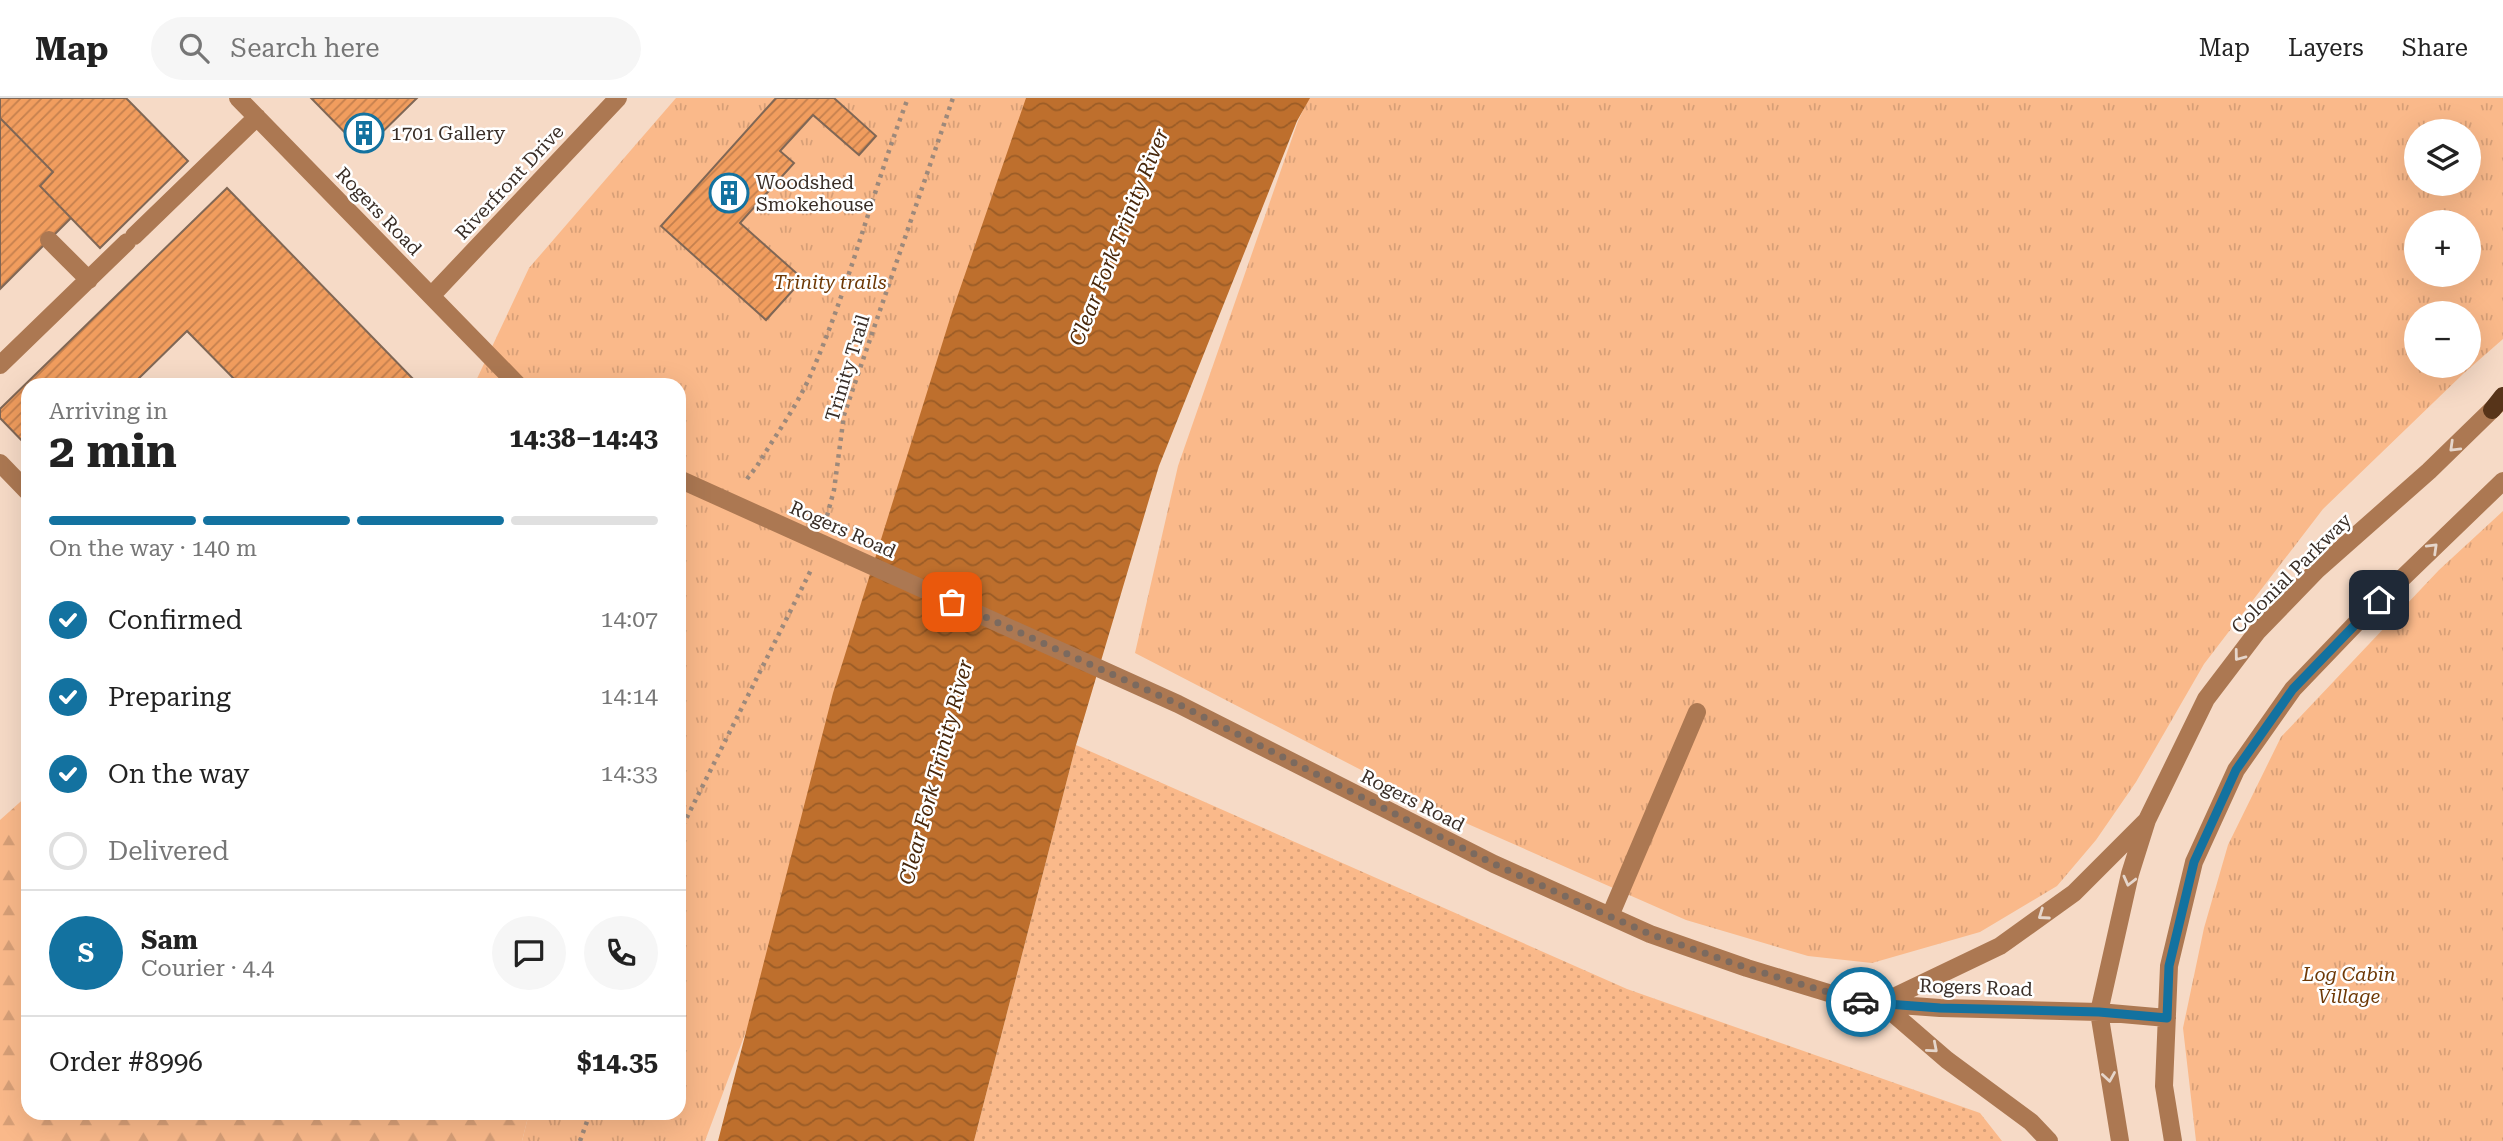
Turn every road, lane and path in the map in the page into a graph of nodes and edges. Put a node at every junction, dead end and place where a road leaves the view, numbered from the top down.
1 (238, 98) edge
2 (618, 98) edge
3 (908, 98) edge
4 (953, 98) edge
5 (257, 117) junction
6 (49, 240) dead end
7 (89, 279) junction
8 (432, 295) junction
9 (0, 365) edge
10 (509, 378) edge
11 (2499, 402) edge
12 (0, 463) edge
13 (2503, 481) edge
14 (686, 482) edge
15 (21, 485) edge
16 (727, 502) junction
17 (824, 527) dead end
18 (813, 565) dead end
19 (1697, 712) dead end
20 (686, 819) edge
21 (2147, 820) junction
22 (1609, 916) junction
23 (1881, 1003) junction
24 (2099, 1012) junction
25 (2167, 1018) junction
26 (588, 1120) edge
27 (580, 1141) edge
28 (2049, 1141) edge
29 (2120, 1141) edge
30 (2173, 1141) edge

1 - 5 street, Rogers Road
2 - 8 street, Riverfront Drive
3 - 16 path
4 - 17 path, Trinity Trail
5 - 7 street
5 - 8 street, Rogers Road
6 - 7 street
7 - 9 street
8 - 10 street, Rogers Road
11 -> 21 street, Colonial Parkway
12 - 15 street
25 -> 13 street
14 - 16 street, Rogers Road
16 - 22 street, Rogers Road
18 - 20 path
19 - 22 street
21 -> 23 street
21 -> 24 street, Colonial Parkway
22 - 23 street, Rogers Road
23 - 24 street, Rogers Road
23 -> 28 street
24 - 25 street, Rogers Road
24 -> 29 street
25 - 30 street
26 - 27 path

